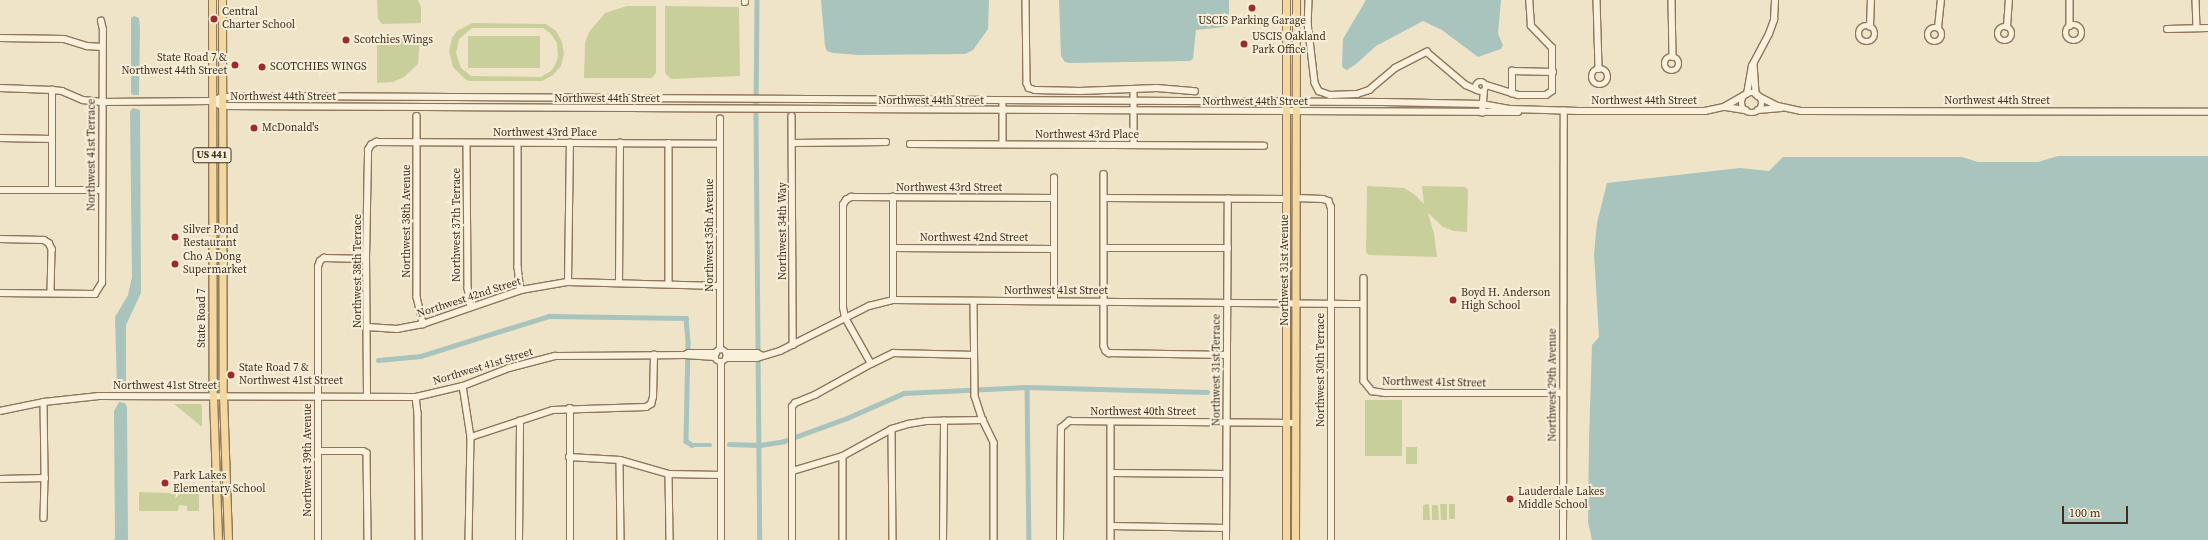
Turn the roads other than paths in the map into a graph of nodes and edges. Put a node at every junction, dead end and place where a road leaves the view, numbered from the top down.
1 (212, 0) edge
2 (222, 0) edge
3 (1026, 0) edge
4 (1286, 0) edge
5 (1296, 0) edge
6 (1309, 0) edge
7 (1529, 0) edge
8 (1597, 0) edge
9 (1672, 0) edge
10 (1775, 0) edge
11 (1871, 0) edge
12 (1942, 0) edge
13 (2009, 0) edge
14 (2070, 0) edge
15 (2196, 0) edge
16 (101, 21) dead end
17 (2070, 26) dead end
18 (1870, 27) dead end
19 (2007, 27) dead end
20 (1938, 28) dead end
21 (2167, 28) dead end
22 (2196, 28) junction
23 (2208, 28) edge
24 (0, 38) edge
25 (102, 47) junction
26 (1673, 57) dead end
27 (1599, 69) dead end
28 (1553, 72) junction
29 (1751, 79) junction
30 (0, 88) edge
31 (1134, 89) junction
32 (1477, 89) junction
33 (52, 90) junction
34 (1195, 91) dead end
35 (1486, 93) junction
36 (1512, 94) junction
37 (1746, 95) junction
38 (1757, 95) junction
39 (222, 97) junction
40 (795, 100) junction
41 (212, 101) junction
42 (1003, 101) junction
43 (102, 102) junction
44 (1134, 102) junction
45 (1207, 102) junction
46 (1287, 102) junction
47 (1296, 102) junction
48 (222, 106) junction
49 (1724, 107) junction
50 (1786, 108) junction
51 (796, 110) junction
52 (1746, 110) junction
53 (1758, 110) junction
54 (1003, 111) junction
55 (1287, 111) junction
56 (1296, 111) junction
57 (1564, 111) junction
58 (1134, 112) junction
59 (1207, 112) junction
60 (2208, 112) edge
61 (1482, 114) junction
62 (417, 116) dead end
63 (792, 116) dead end
64 (720, 120) dead end
65 (0, 138) edge
66 (52, 139) junction
67 (417, 142) junction
68 (886, 142) dead end
69 (467, 143) junction
70 (518, 143) junction
71 (570, 143) junction
72 (620, 143) junction
73 (669, 143) junction
74 (793, 143) junction
75 (720, 144) junction
76 (910, 144) dead end
77 (1003, 144) junction
78 (371, 145) joint
79 (1134, 145) junction
80 (1264, 146) dead end
81 (1104, 174) dead end
82 (1054, 178) dead end
83 (0, 190) edge
84 (52, 190) junction
85 (102, 190) junction
86 (893, 197) junction
87 (1054, 198) junction
88 (1104, 198) junction
89 (1296, 198) junction
90 (1228, 199) junction
91 (1287, 199) junction
92 (212, 208) junction
93 (0, 239) edge
94 (222, 246) junction
95 (894, 248) junction
96 (1104, 248) junction
97 (1228, 248) junction
98 (213, 249) junction
99 (1054, 249) junction
100 (366, 259) junction
101 (222, 277) junction
102 (1364, 278) dead end
103 (568, 282) junction
104 (619, 283) junction
105 (669, 284) junction
106 (720, 286) junction
107 (521, 290) junction
108 (0, 293) edge
109 (51, 293) junction
110 (893, 300) junction
111 (974, 301) junction
112 (1054, 301) junction
113 (1104, 302) junction
114 (1286, 302) junction
115 (1227, 303) junction
116 (1296, 303) junction
117 (1331, 303) junction
118 (1363, 304) junction
119 (471, 307) junction
120 (845, 318) junction
121 (423, 324) junction
122 (368, 327) junction
123 (793, 345) junction
124 (717, 354) junction
125 (654, 355) junction
126 (974, 355) junction
127 (1226, 355) junction
128 (724, 358) junction
129 (871, 364) junction
130 (463, 386) junction
131 (1562, 393) junction
132 (213, 396) junction
133 (223, 396) junction
134 (318, 396) junction
135 (367, 397) junction
136 (416, 397) junction
137 (44, 402) junction
138 (570, 408) junction
139 (0, 411) edge
140 (983, 420) junction
141 (520, 421) junction
142 (944, 421) junction
143 (1111, 422) junction
144 (1226, 423) junction
145 (1286, 423) junction
146 (1295, 423) junction
147 (892, 429) junction
148 (471, 437) junction
149 (319, 451) junction
150 (843, 456) junction
151 (569, 457) junction
152 (620, 460) junction
153 (793, 471) junction
154 (1112, 473) junction
155 (669, 474) junction
156 (721, 474) junction
157 (1226, 474) junction
158 (45, 478) junction
159 (0, 479) edge
160 (44, 518) dead end
161 (217, 521) junction
162 (1111, 526) junction
163 (1226, 528) junction
164 (228, 538) edge
165 (218, 540) edge
166 (318, 540) edge
167 (368, 540) edge
168 (419, 540) edge
169 (469, 540) edge
170 (519, 540) edge
171 (570, 540) edge
172 (621, 540) edge
173 (670, 540) edge
174 (721, 540) edge
175 (792, 540) edge
176 (843, 540) edge
177 (893, 540) edge
178 (943, 540) edge
179 (994, 540) edge
180 (1060, 540) edge
181 (1111, 540) edge
182 (1226, 540) edge
183 (1286, 540) edge
184 (1295, 540) edge
185 (1331, 540) edge
186 (1563, 540) edge

1 - 41 main road, State Road 7 / US 441
2 - 39 main road, State Road 7 / US 441
3 - 31 street, Northwest 44th Street
4 - 46 main road, Northwest 31st Avenue
5 - 47 main road, Northwest 31st Avenue
6 - 32 street
7 - 28 street
8 - 27 street
9 - 26 street
10 - 29 street
11 - 18 street
12 - 20 street
13 - 19 street
14 - 17 street
15 - 22 street
16 - 25 street, Northwest 41st Terrace
21 - 22 street
22 - 23 street
24 - 25 street
25 - 43 street, Northwest 41st Terrace
28 - 36 street
28 - 36 street
29 - 37 street
29 - 38 street
30 - 33 street
31 - 34 street, Northwest 44th Street
31 - 44 street
32 - 35 street
32 - 35 street
32 - 35 street
33 - 43 street
33 - 66 street
35 - 36 street
35 - 47 street, Northwest 44th Street
35 - 57 street, Northwest 44th Street
35 - 61 street
37 - 38 street
37 - 49 street, Northwest 44th Street
37 - 52 street
38 - 50 street, Northwest 44th Street
38 - 53 street
39 - 40 street, Northwest 44th Street
39 - 41 street, Northwest 44th Street
39 - 48 main road, State Road 7 / US 441
40 - 42 street, Northwest 44th Street
40 - 51 street
41 - 43 street
41 - 48 street, Northwest 44th Street
41 - 92 main road, State Road 7 / US 441
42 - 44 street, Northwest 44th Street
42 - 54 street
43 - 85 street, Northwest 41st Terrace
44 - 45 street, Northwest 44th Street
44 - 58 street
45 - 46 street, Northwest 44th Street
45 - 59 street
46 - 47 street, Northwest 44th Street
46 - 55 main road, Northwest 31st Avenue
47 - 56 main road, Northwest 31st Avenue
48 - 51 street, Northwest 44th Street
48 - 94 main road, State Road 7 / US 441
49 - 52 street, Northwest 44th Street
49 - 57 street, Northwest 44th Street
50 - 53 street, Northwest 44th Street
50 - 60 street, Northwest 44th Street
51 - 54 street, Northwest 44th Street
52 - 53 street
54 - 58 street, Northwest 44th Street
54 - 77 street
55 - 56 street, Northwest 44th Street
55 - 59 street, Northwest 44th Street
55 - 91 main road, Northwest 31st Avenue
56 - 61 street, Northwest 44th Street
56 - 89 main road, Northwest 31st Avenue
57 - 61 street, Northwest 44th Street
57 - 131 street, Northwest 29th Avenue
58 - 59 street, Northwest 44th Street
58 - 79 street
62 - 67 street, Northwest 38th Avenue
63 - 74 street, Northwest 34th Way
64 - 75 street, Northwest 35th Avenue
65 - 66 street
66 - 84 street
67 - 69 street, Northwest 43rd Place
67 - 78 street, Northwest 43rd Place
67 - 121 street, Northwest 38th Avenue
68 - 74 street
69 - 70 street, Northwest 43rd Place
69 - 119 street, Northwest 37th Terrace
70 - 71 street, Northwest 43rd Place
70 - 107 street
71 - 72 street, Northwest 43rd Place
71 - 103 street
72 - 73 street, Northwest 43rd Place
72 - 104 street
73 - 75 street, Northwest 43rd Place
73 - 105 street
74 - 123 street, Northwest 34th Way
75 - 106 street, Northwest 35th Avenue
76 - 77 street, Northwest 43rd Place
77 - 79 street, Northwest 43rd Place
78 - 100 street, Northwest 38th Terrace
79 - 80 street, Northwest 43rd Place
81 - 88 street
82 - 87 street
83 - 84 street
84 - 85 street
85 - 109 street, Northwest 41st Terrace
86 - 87 street, Northwest 43rd Street
86 - 95 street
86 - 120 street, Northwest 43rd Street
87 - 99 street
88 - 90 street
88 - 96 street
89 - 116 main road, Northwest 31st Avenue
89 - 117 street, Northwest 30th Terrace
90 - 91 street
90 - 97 street, Northwest 31st Terrace
91 - 114 main road, Northwest 31st Avenue
92 - 94 main road
92 - 98 main road, State Road 7 / US 441
93 - 109 street
94 - 101 main road, State Road 7 / US 441
95 - 99 street, Northwest 42nd Street
95 - 110 street
96 - 97 street
96 - 113 street
97 - 115 street, Northwest 31st Terrace
98 - 101 main road
98 - 132 main road, State Road 7 / US 441
99 - 112 street
100 - 122 street, Northwest 38th Terrace
100 - 134 street, Northwest 39th Avenue
101 - 133 main road, State Road 7 / US 441
102 - 118 street, Northwest 41st Street
103 - 104 street, Northwest 42nd Street
103 - 107 street, Northwest 42nd Street
104 - 105 street, Northwest 42nd Street
105 - 106 street, Northwest 42nd Street
106 - 124 street, Northwest 35th Avenue
107 - 119 street, Northwest 42nd Street
108 - 109 street
110 - 111 street, Northwest 41st Street
110 - 120 street, Northwest 41st Street
111 - 112 street, Northwest 41st Street
111 - 126 street
112 - 113 street, Northwest 41st Street
113 - 115 street, Northwest 41st Street
113 - 127 street
114 - 115 street, Northwest 41st Street
114 - 116 street, Northwest 41st Street
114 - 145 main road, Northwest 31st Avenue
115 - 127 street, Northwest 31st Terrace
116 - 117 street, Northwest 41st Street
116 - 146 main road, Northwest 31st Avenue
117 - 118 street, Northwest 41st Street
117 - 185 street, Northwest 30th Terrace
118 - 131 street, Northwest 41st Street
119 - 121 street, Northwest 42nd Street
120 - 123 street, Northwest 41st Street
120 - 129 street
121 - 122 street, Northwest 42nd Street
122 - 135 street, Northwest 38th Terrace
123 - 128 street, Northwest 41st Street
124 - 125 street, Northwest 41st Street
124 - 128 street
124 - 128 street
125 - 130 street, Northwest 41st Street
125 - 138 street
126 - 129 street
126 - 140 street
127 - 144 street, Northwest 31st Terrace
128 - 156 street
129 - 153 street
130 - 136 street, Northwest 41st Street
130 - 148 street
131 - 186 street, Northwest 29th Avenue
132 - 133 street, Northwest 41st Street
132 - 137 street, Northwest 41st Street
132 - 161 main road, State Road 7 / US 441
133 - 134 street, Northwest 41st Street
133 - 164 main road, State Road 7 / US 441
134 - 135 street, Northwest 41st Street
134 - 149 street, Northwest 39th Avenue
135 - 136 street, Northwest 41st Street
136 - 168 street
137 - 139 street, Northwest 41st Street
137 - 158 street
138 - 141 street
138 - 151 street
140 - 142 street
140 - 179 street
141 - 148 street
141 - 170 street
142 - 147 street
142 - 178 street
143 - 144 street, Northwest 40th Street
143 - 154 street
143 - 180 street, Northwest 40th Street
144 - 145 street, Northwest 40th Street
144 - 157 street, Northwest 31st Terrace
145 - 146 street, Northwest 40th Street
145 - 183 main road, Northwest 31st Avenue
146 - 184 main road, Northwest 31st Avenue
147 - 150 street
147 - 177 street
148 - 169 street
149 - 166 street, Northwest 39th Avenue
149 - 167 street
150 - 153 street
150 - 176 street
151 - 152 street
151 - 171 street
152 - 155 street
152 - 172 street
153 - 175 street
154 - 157 street
154 - 162 street
155 - 156 street
155 - 173 street
156 - 174 street
157 - 163 street, Northwest 31st Terrace
158 - 159 street
158 - 160 street
161 - 164 main road
161 - 165 main road, State Road 7 / US 441
162 - 163 street
162 - 181 street
163 - 182 street, Northwest 31st Terrace

